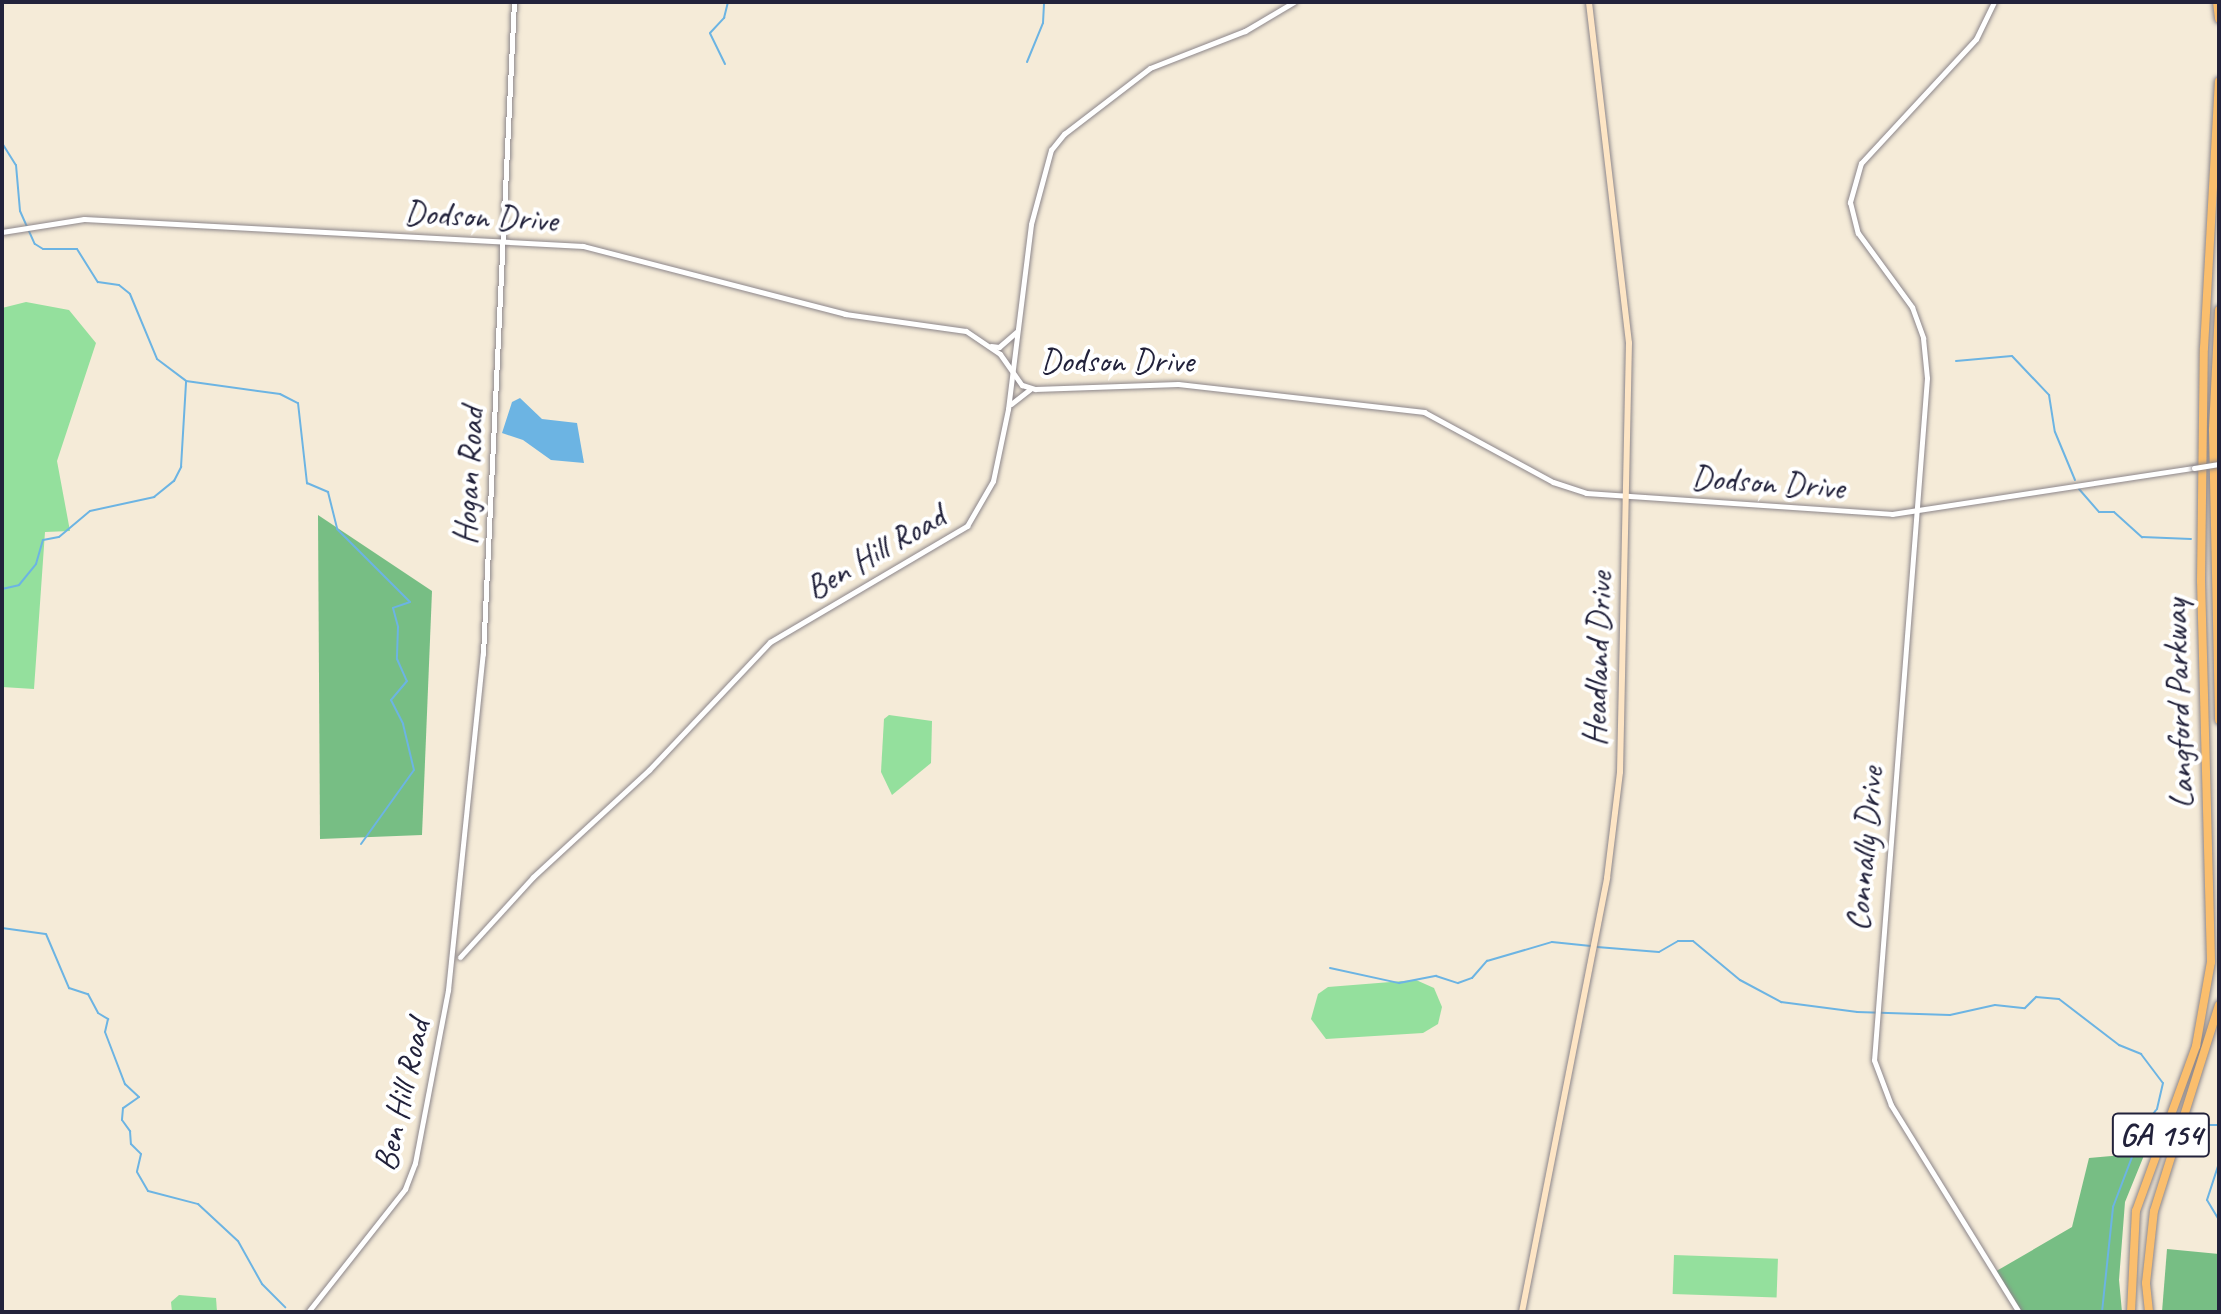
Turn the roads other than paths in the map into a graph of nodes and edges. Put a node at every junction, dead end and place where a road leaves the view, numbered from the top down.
1 (514, 2) edge
2 (1294, 2) edge
3 (1589, 2) edge
4 (1994, 2) edge
5 (2217, 2) edge
6 (2219, 19) edge
7 (2219, 81) edge
8 (2, 232) edge
9 (503, 240) junction
10 (2219, 310) edge
11 (1016, 331) junction
12 (991, 346) junction
13 (1011, 369) junction
14 (1032, 388) junction
15 (1008, 409) junction
16 (2219, 464) edge
17 (1628, 497) junction
18 (1918, 513) junction
19 (2219, 720) edge
20 (453, 951) joint
21 (460, 957) dead end
22 (2219, 1005) edge
23 (308, 1312) edge
24 (1522, 1312) edge
25 (2019, 1312) edge
26 (2131, 1312) edge
27 (2149, 1312) edge

1 - 9 street, Hogan Road
2 - 11 street, Ben Hill Road
3 - 17 main road, Headland Drive
4 - 18 street, Connally Drive
5 - 6 highway
7 - 26 highway, Langford Parkway / GA 154
8 - 9 street, Dodson Drive
9 - 12 street, Dodson Drive
9 - 20 street, Hogan Road
10 - 19 highway, Langford Parkway
11 - 12 street
11 - 13 street, Ben Hill Road
12 - 13 street, Dodson Drive
13 - 14 street, Dodson Drive
13 - 15 street, Ben Hill Road
14 - 15 street
14 - 17 street, Dodson Drive
15 - 21 street, Ben Hill Road
16 - 18 street, Dodson Drive, bridge
17 - 18 street, Dodson Drive
17 - 24 main road, Headland Drive
18 - 25 street, Connally Drive
20 - 23 street, Ben Hill Road
22 - 27 highway, GA 154

